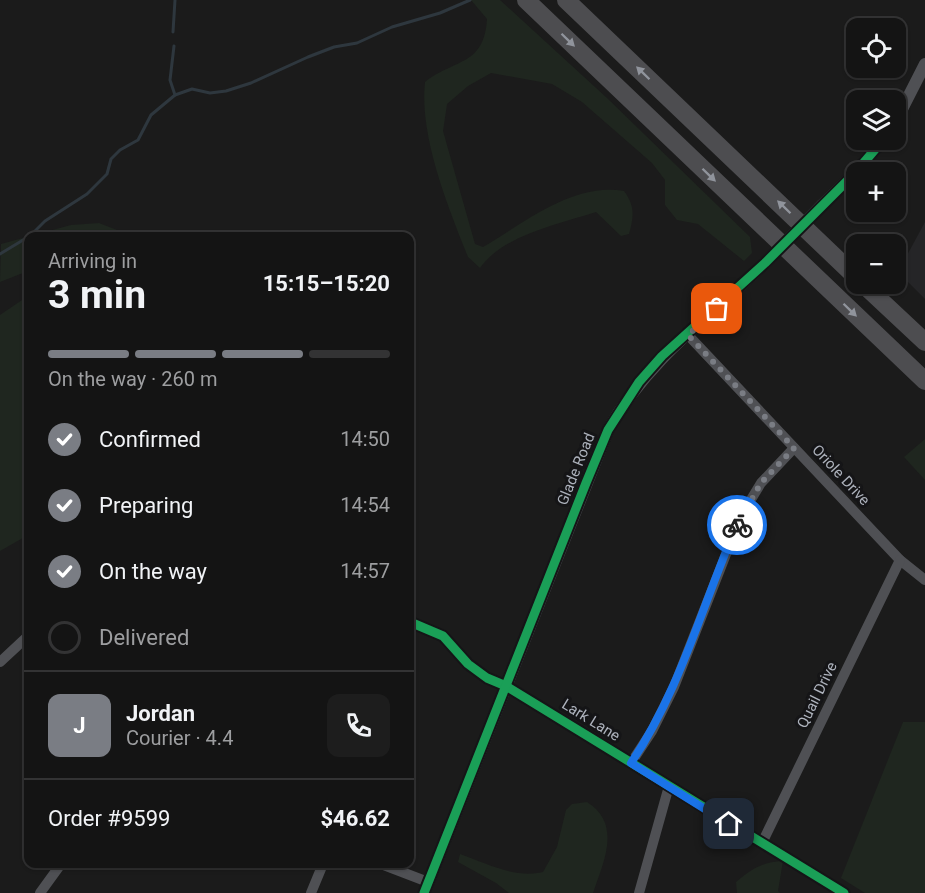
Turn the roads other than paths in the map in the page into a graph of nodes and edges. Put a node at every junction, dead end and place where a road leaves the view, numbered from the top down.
1 (526, 0) edge
2 (566, 0) edge
3 (925, 64) edge
4 (906, 101) edge
5 (875, 150) edge
6 (846, 267) edge
7 (874, 294) edge
8 (688, 335) junction
9 (925, 342) edge
10 (925, 381) edge
11 (794, 448) junction
12 (900, 560) junction
13 (925, 580) edge
14 (414, 624) edge
15 (24, 640) edge
16 (0, 662) edge
17 (506, 686) junction
18 (631, 763) junction
19 (669, 786) junction
20 (762, 843) junction
21 (58, 868) edge
22 (321, 868) edge
23 (388, 868) edge
24 (426, 888) edge
25 (40, 893) edge
26 (312, 893) edge
27 (639, 893) edge
28 (844, 893) edge

1 -> 10 highway
6 -> 2 highway
3 - 4 street
5 - 8 street, Glade Road, bridge
7 - 9 highway
8 - 11 street, Oriole Drive
8 - 17 street, Glade Road
11 - 12 street, Oriole Drive
11 - 18 street
12 - 13 street, Oriole Drive
12 - 20 street, Quail Drive
14 - 17 street, Lark Lane
15 - 16 street
17 - 18 street, Lark Lane
17 - 24 street, Glade Road
18 - 19 street, Lark Lane
19 - 20 street, Lark Lane
19 - 27 street
20 - 28 street, Lark Lane
21 - 25 street
22 - 26 street
23 - 24 street

